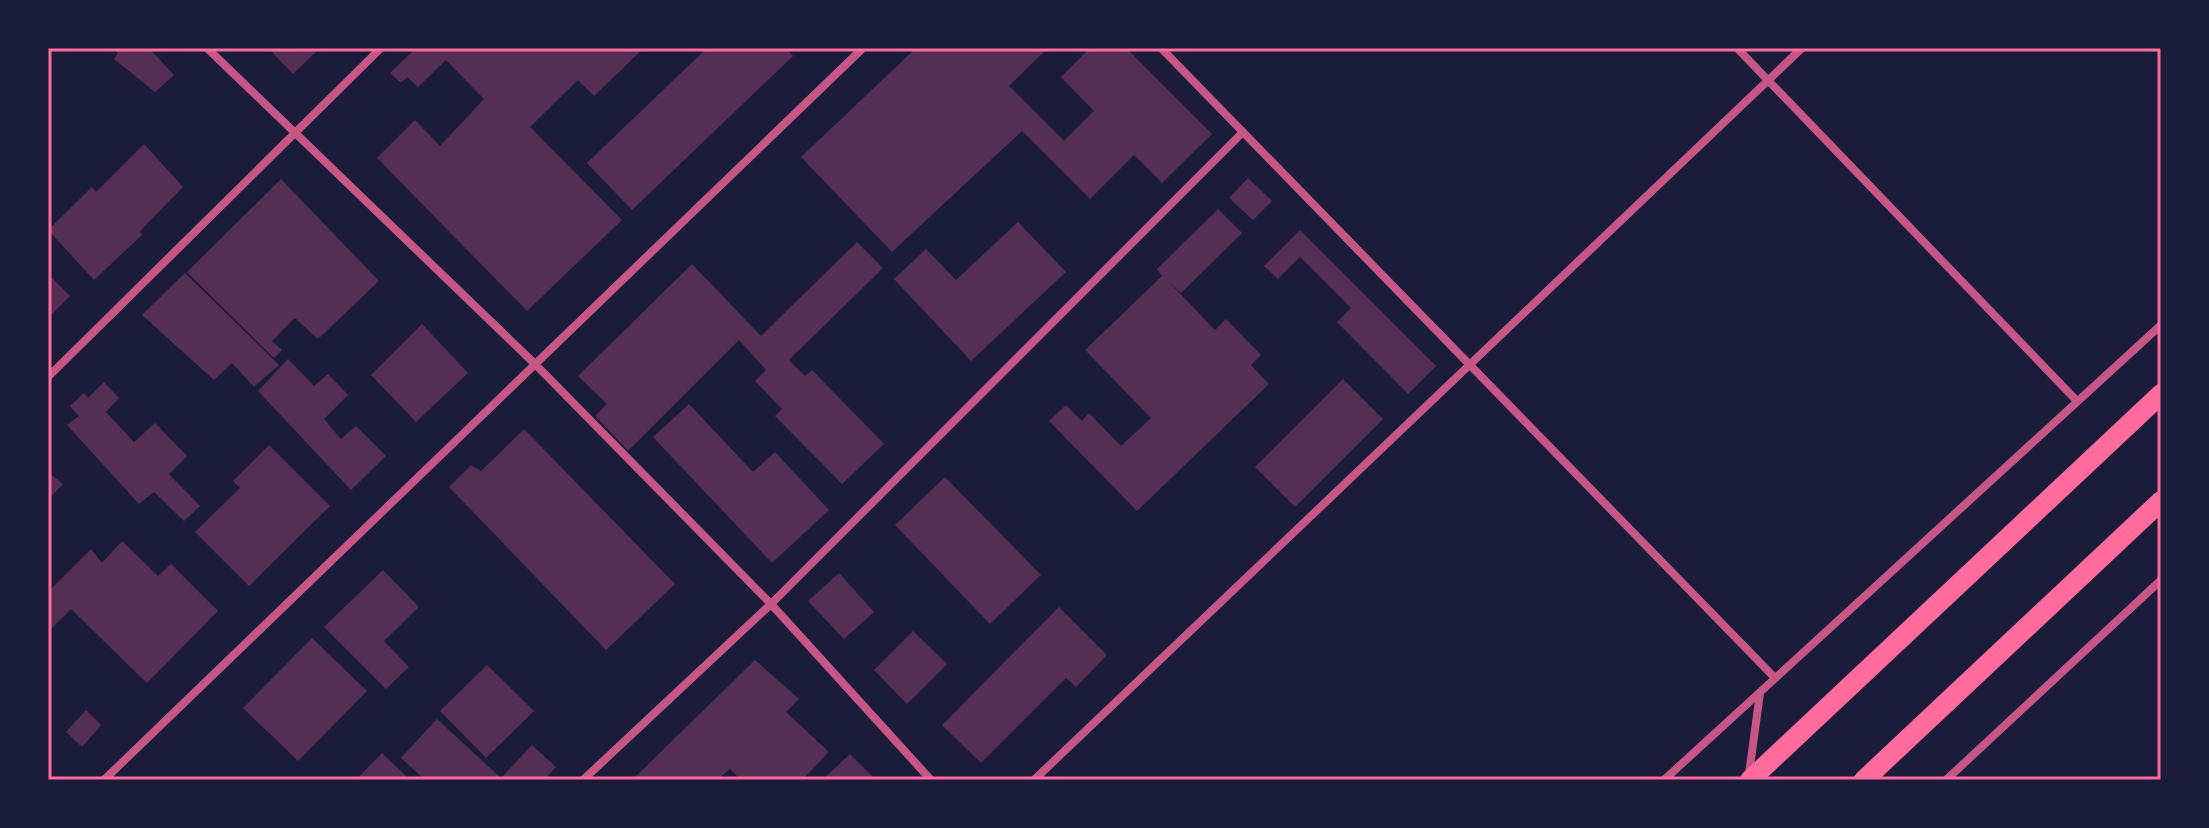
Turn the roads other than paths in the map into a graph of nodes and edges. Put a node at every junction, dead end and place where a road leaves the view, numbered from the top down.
1 (207, 48) edge
2 (381, 48) edge
3 (863, 48) edge
4 (1161, 48) edge
5 (1737, 48) edge
6 (1802, 48) edge
7 (1768, 81) junction
8 (1243, 132) junction
9 (296, 134) junction
10 (2161, 325) edge
11 (535, 364) junction
12 (1471, 366) junction
13 (48, 377) edge
14 (2161, 394) edge
15 (2077, 401) junction
16 (2161, 501) edge
17 (2161, 580) edge
18 (771, 604) junction
19 (1775, 678) junction
20 (1760, 692) junction
21 (104, 780) edge
22 (583, 780) edge
23 (931, 780) edge
24 (1034, 780) edge
25 (1664, 780) edge
26 (1749, 780) edge
27 (1864, 780) edge
28 (1946, 780) edge

1 - 9 street
2 - 9 street
3 - 11 street
4 - 8 street
5 - 7 street
6 - 7 street
7 - 12 street
7 - 15 street
8 - 12 street
8 - 18 street
9 - 11 street
9 - 13 street
10 - 15 street
11 - 18 street
11 - 21 street
12 - 19 street
12 - 24 street
14 - 26 main road
15 - 19 street
16 - 27 main road
17 - 28 street
18 - 22 street
18 - 23 street
19 - 20 street
20 - 25 street
20 - 26 street

